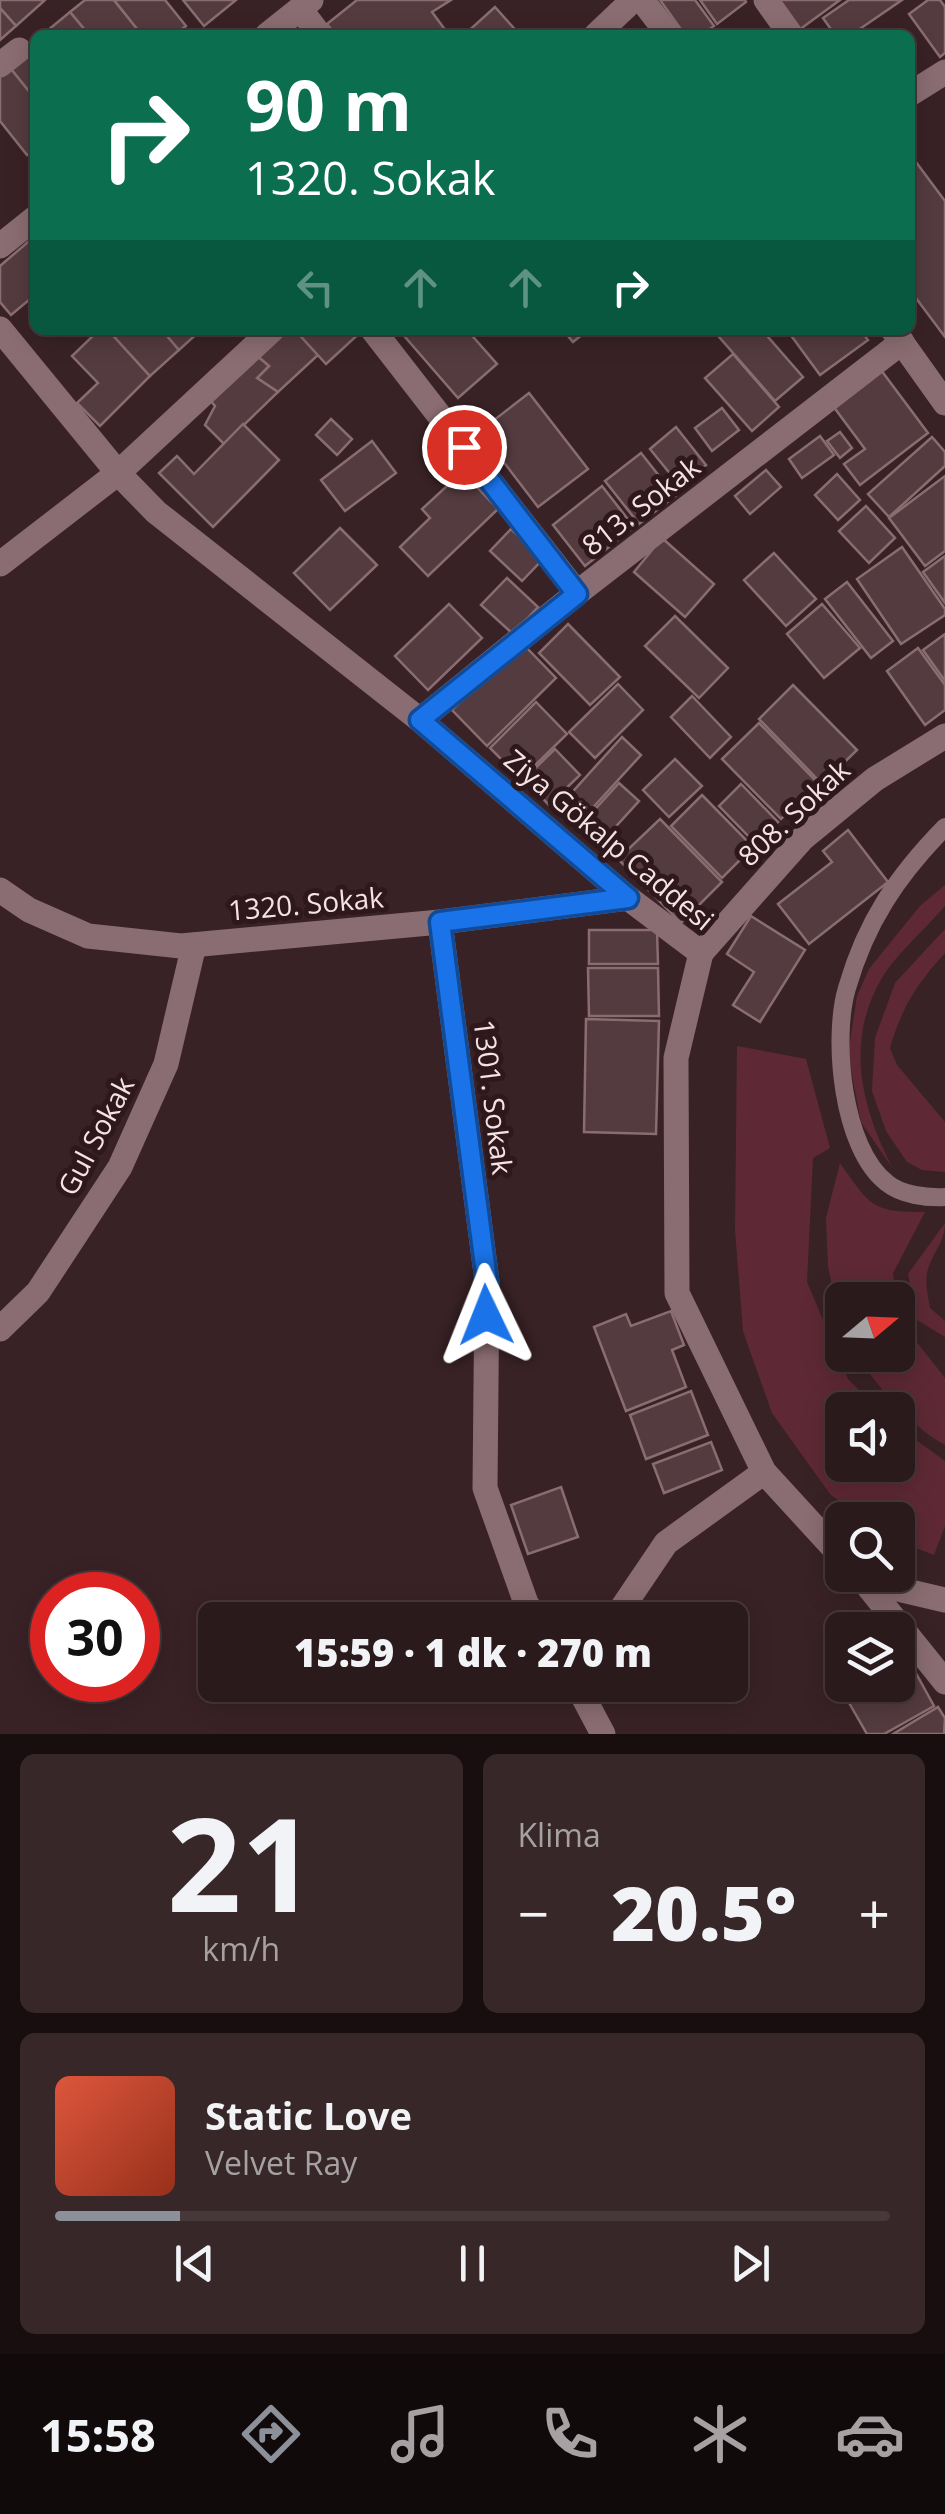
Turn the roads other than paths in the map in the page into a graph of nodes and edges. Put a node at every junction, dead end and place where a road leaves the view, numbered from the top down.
1 (633, 0) edge
2 (642, 0) edge
3 (766, 0) edge
4 (305, 5) edge
5 (273, 30) edge
6 (318, 30) edge
7 (601, 30) edge
8 (665, 30) edge
9 (787, 30) edge
10 (945, 72) edge
11 (915, 91) edge
12 (30, 222) edge
13 (0, 246) edge
14 (0, 329) edge
15 (267, 335) edge
16 (378, 335) edge
17 (897, 336) edge
18 (945, 403) edge
19 (118, 473) junction
20 (0, 564) edge
21 (577, 594) junction
22 (420, 720) junction
23 (945, 736) edge
24 (945, 827) edge
25 (0, 890) edge
26 (628, 898) junction
27 (440, 922) junction
28 (194, 945) junction
29 (701, 953) junction
30 (945, 1197) edge
31 (0, 1329) edge
32 (764, 1472) junction
33 (825, 1539) edge
34 (873, 1592) edge
35 (915, 1592) edge
36 (945, 1600) edge
37 (526, 1602) edge
38 (626, 1602) edge
39 (945, 1682) edge
40 (586, 1702) edge
41 (603, 1734) edge

1 - 7 street
2 - 8 street
3 - 9 street
4 - 5 street
4 - 6 street
10 - 11 street
12 - 13 street
14 - 19 street, Ziya Gökalp Caddesi
15 - 19 street
16 - 21 street
17 - 18 street
17 - 21 street, 813. Sokak
19 - 20 street
19 - 22 street, Ziya Gökalp Caddesi
21 - 22 street, 813. Sokak
22 - 26 street, Ziya Gökalp Caddesi
23 - 29 street, 808. Sokak
24 - 30 lane
25 - 28 street, 1320. Sokak
26 - 27 street, 1320. Sokak
26 - 29 street, Ziya Gökalp Caddesi
27 - 28 street, 1320. Sokak
27 - 37 street, 1301. Sokak
28 - 31 street, Gul Sokak
29 - 32 street, Ziya Gökalp Caddesi
32 - 33 street, Ziya Gökalp Caddesi
32 - 38 street
34 - 39 street
35 - 36 street
40 - 41 street

